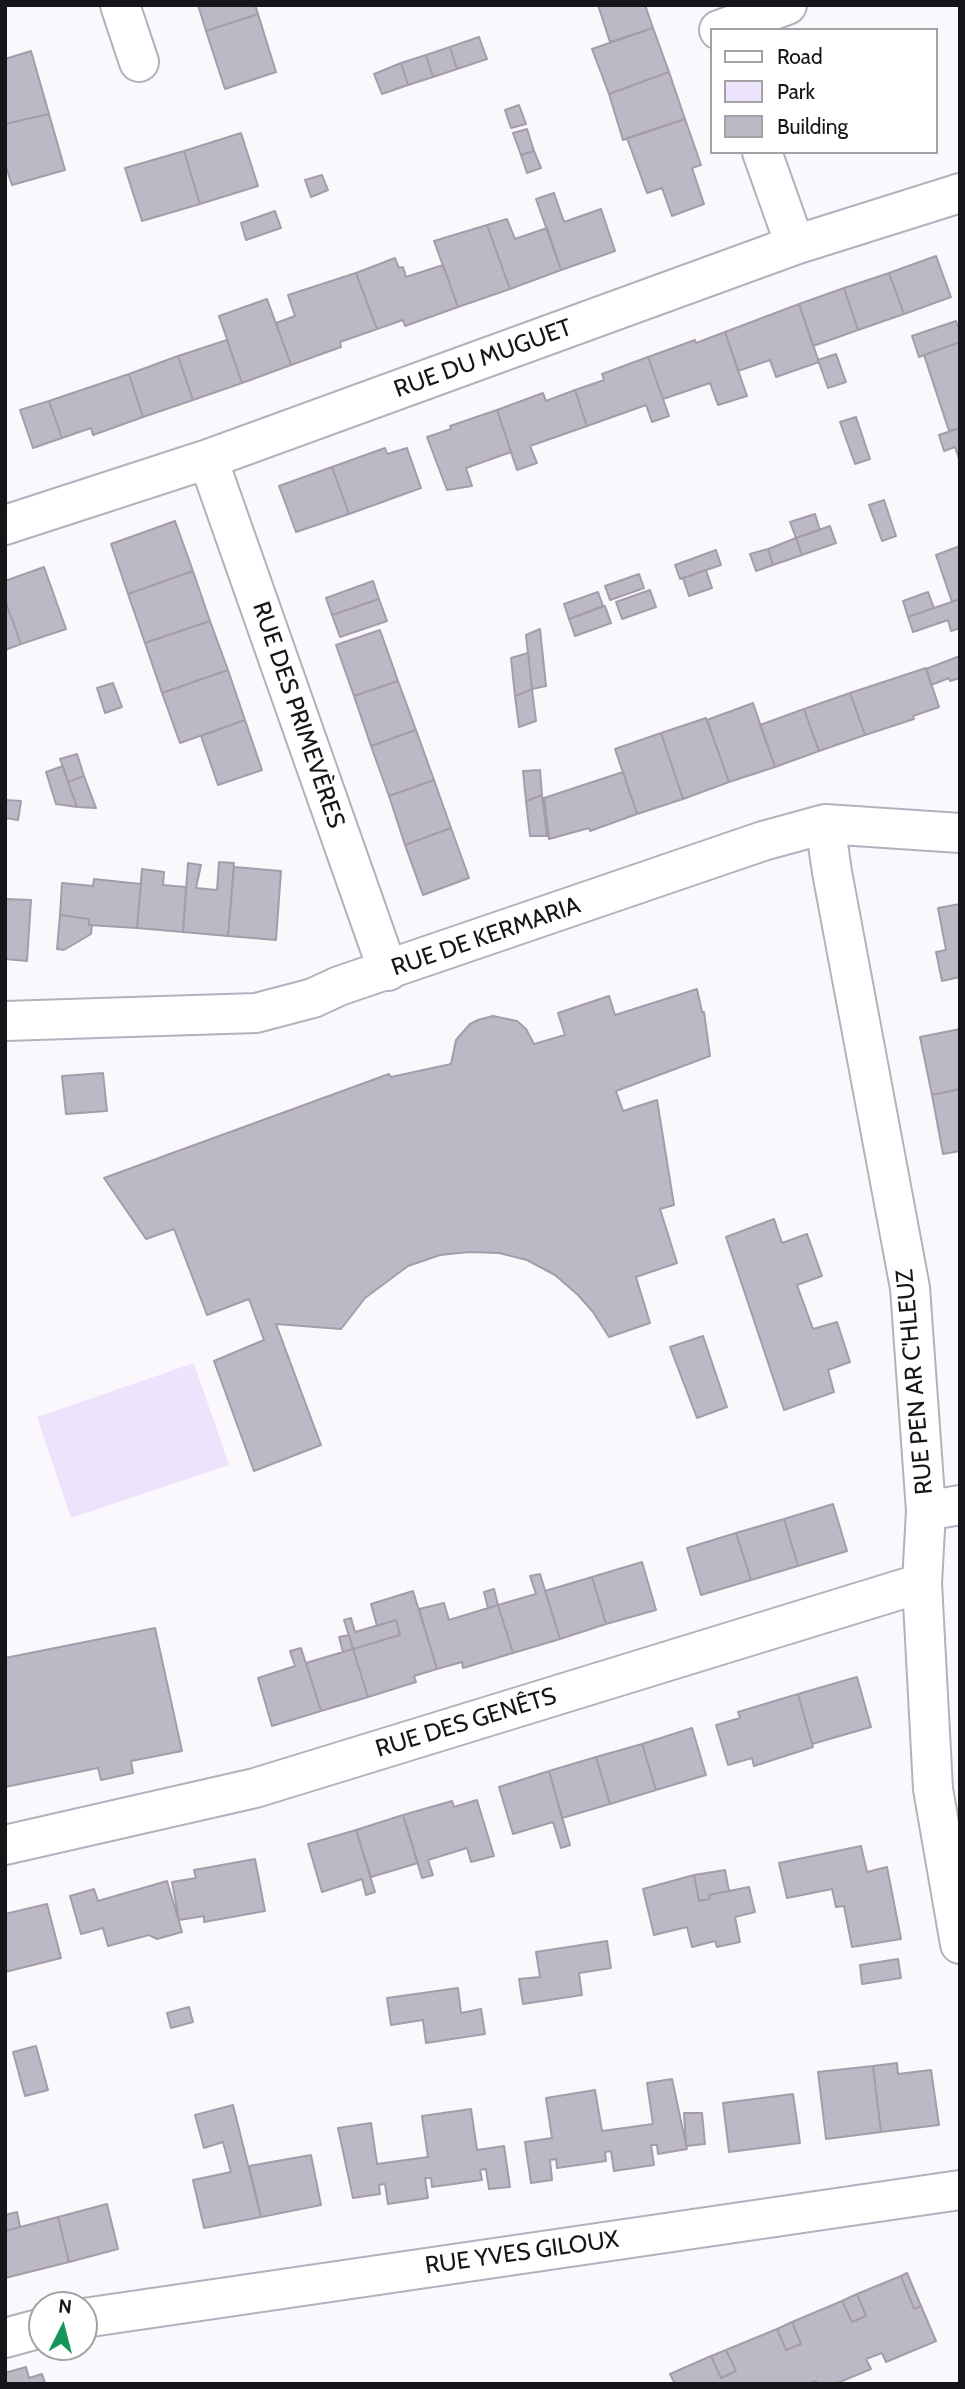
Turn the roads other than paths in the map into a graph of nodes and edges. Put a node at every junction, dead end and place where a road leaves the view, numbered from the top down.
1 (120, 5) edge
2 (710, 5) edge
3 (787, 5) edge
4 (718, 28) edge
5 (724, 28) edge
6 (139, 62) dead end
7 (763, 154) edge
8 (960, 193) edge
9 (795, 245) junction
10 (208, 459) junction
11 (5, 525) edge
12 (825, 824) junction
13 (960, 833) edge
14 (388, 971) junction
15 (5, 1021) edge
16 (943, 1508) edge
17 (922, 1583) junction
18 (5, 1845) edge
19 (960, 1944) edge
20 (960, 2190) edge
21 (98, 2316) edge
22 (28, 2332) edge
23 (5, 2338) edge

1 - 6 street
2 - 4 street
3 - 5 street
7 - 9 street
8 - 9 street, RUE DU MUGUET
9 - 10 street, RUE DU MUGUET
10 - 11 street, RUE DU MUGUET
10 - 14 street, RUE DES PRIMEVÈRES
12 - 13 street, RUE DE KERMARIA
12 - 14 street, RUE DE KERMARIA
12 - 16 street, RUE PEN AR C'HLEUZ
14 - 15 street, RUE DE KERMARIA
16 - 17 street, RUE PEN AR C'HLEUZ
17 - 18 street, RUE DES GENÊTS
17 - 19 street, RUE PEN AR C'HLEUZ
20 - 21 street, RUE YVES GILOUX
22 - 23 street

